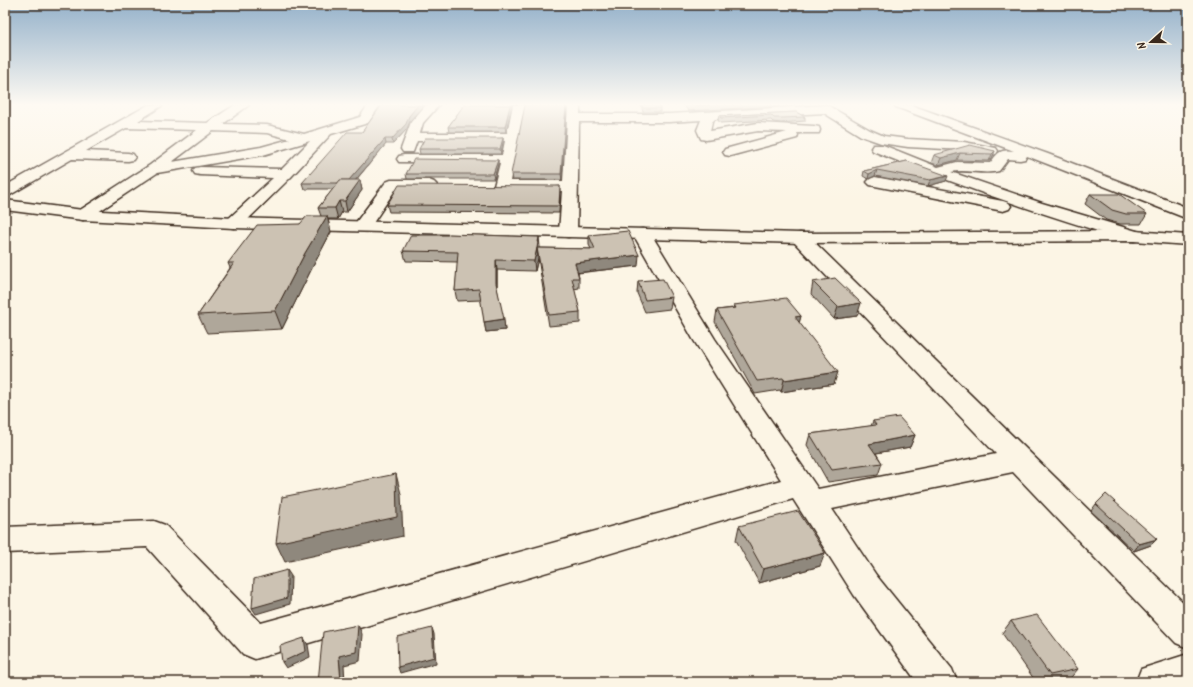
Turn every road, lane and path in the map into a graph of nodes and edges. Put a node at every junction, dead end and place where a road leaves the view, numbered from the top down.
1 (101, 137) edge
2 (196, 137) edge
3 (299, 137) edge
4 (306, 137) edge
5 (321, 137) edge
6 (412, 137) edge
7 (513, 137) edge
8 (573, 137) edge
9 (787, 137) edge
10 (875, 137) edge
11 (988, 137) edge
12 (303, 138) junction
13 (878, 148) dead end
14 (730, 152) dead end
15 (1004, 154) junction
16 (69, 155) junction
17 (1043, 157) junction
18 (128, 158) dead end
19 (404, 159) junction
20 (508, 159) junction
21 (153, 169) junction
22 (938, 173) junction
23 (286, 174) junction
24 (876, 182) dead end
25 (391, 185) junction
26 (447, 186) edge
27 (486, 186) edge
28 (502, 186) junction
29 (570, 186) junction
30 (5, 192) edge
31 (5, 205) edge
32 (1188, 214) edge
33 (83, 215) junction
34 (1066, 216) junction
35 (234, 222) junction
36 (363, 225) junction
37 (568, 232) junction
38 (642, 234) junction
39 (1134, 236) junction
40 (800, 238) junction
41 (1188, 240) edge
42 (1019, 460) junction
43 (806, 494) junction
44 (5, 540) edge
45 (1188, 631) edge
46 (1188, 672) edge
47 (939, 682) edge
48 (1154, 682) edge

1 - 16 street
2 - 21 street
3 - 12 street
4 - 12 street
5 - 23 street
6 - 19 street
7 - 20 street
8 - 29 street
9 - 14 street
10 - 15 street
11 - 17 street
12 - 21 street
13 - 22 street
15 - 17 street
15 - 22 street
16 - 18 street
16 - 30 street
17 - 32 street
19 - 20 street
19 - 25 street
20 - 28 street
21 - 23 street
21 - 33 street
22 - 34 street
23 - 35 street
24 - 34 street
25 - 26 street
25 - 36 street
27 - 28 street
28 - 29 street
29 - 37 street
31 - 33 street
33 - 35 street
34 - 39 street
35 - 36 street
36 - 37 street
37 - 38 street
38 - 40 street
38 - 43 street
39 - 40 street
39 - 41 street
40 - 42 street
42 - 43 street
42 - 45 street
43 - 44 street
43 - 47 street
46 - 48 street

